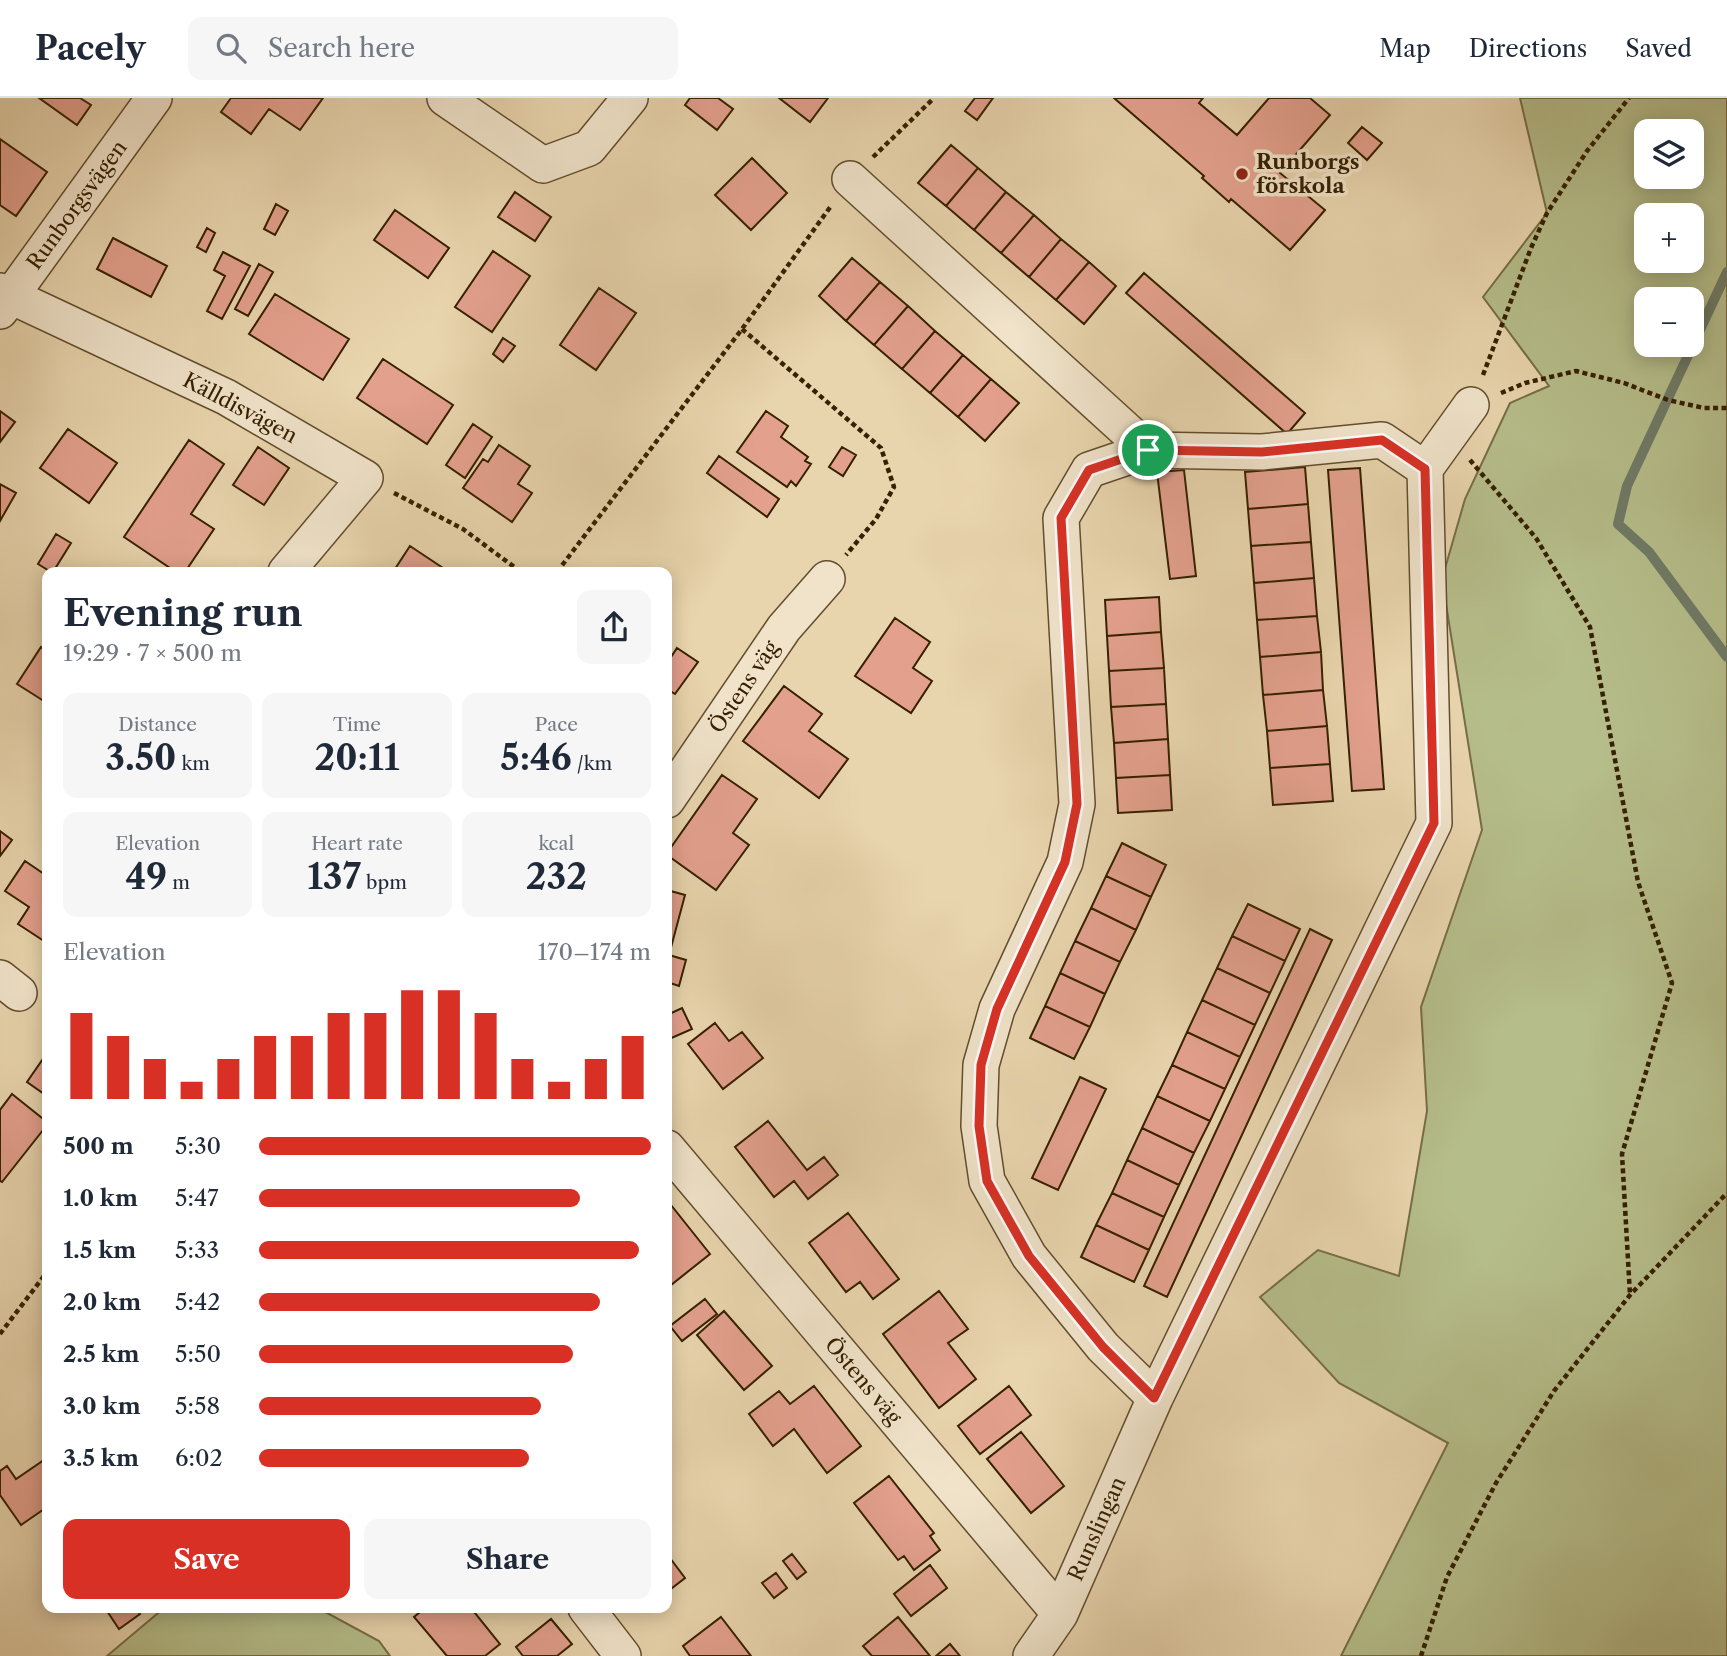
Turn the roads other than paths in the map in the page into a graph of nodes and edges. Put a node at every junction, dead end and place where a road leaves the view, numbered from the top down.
1 (154, 98) edge
2 (445, 98) edge
3 (630, 98) edge
4 (850, 179) road end
5 (4, 300) edge
6 (1471, 405) road end
7 (1148, 450) junction
8 (1425, 469) junction
9 (290, 567) edge
10 (827, 579) road end
11 (672, 793) edge
12 (672, 1154) edge
13 (1154, 1398) junction
14 (590, 1613) edge
15 (1060, 1614) junction
16 (623, 1656) edge
17 (1031, 1656) edge

1 - 5 street, Runborgsvägen
2 - 3 street
4 - 7 street
5 - 9 street, Källdisvägen
6 - 8 street
7 - 8 street
7 - 13 street
8 - 13 street, Runslingan
10 - 11 street, Östens väg
12 - 15 street, Östens väg
13 - 15 street, Runslingan
14 - 16 street
15 - 17 street, Runslingan

